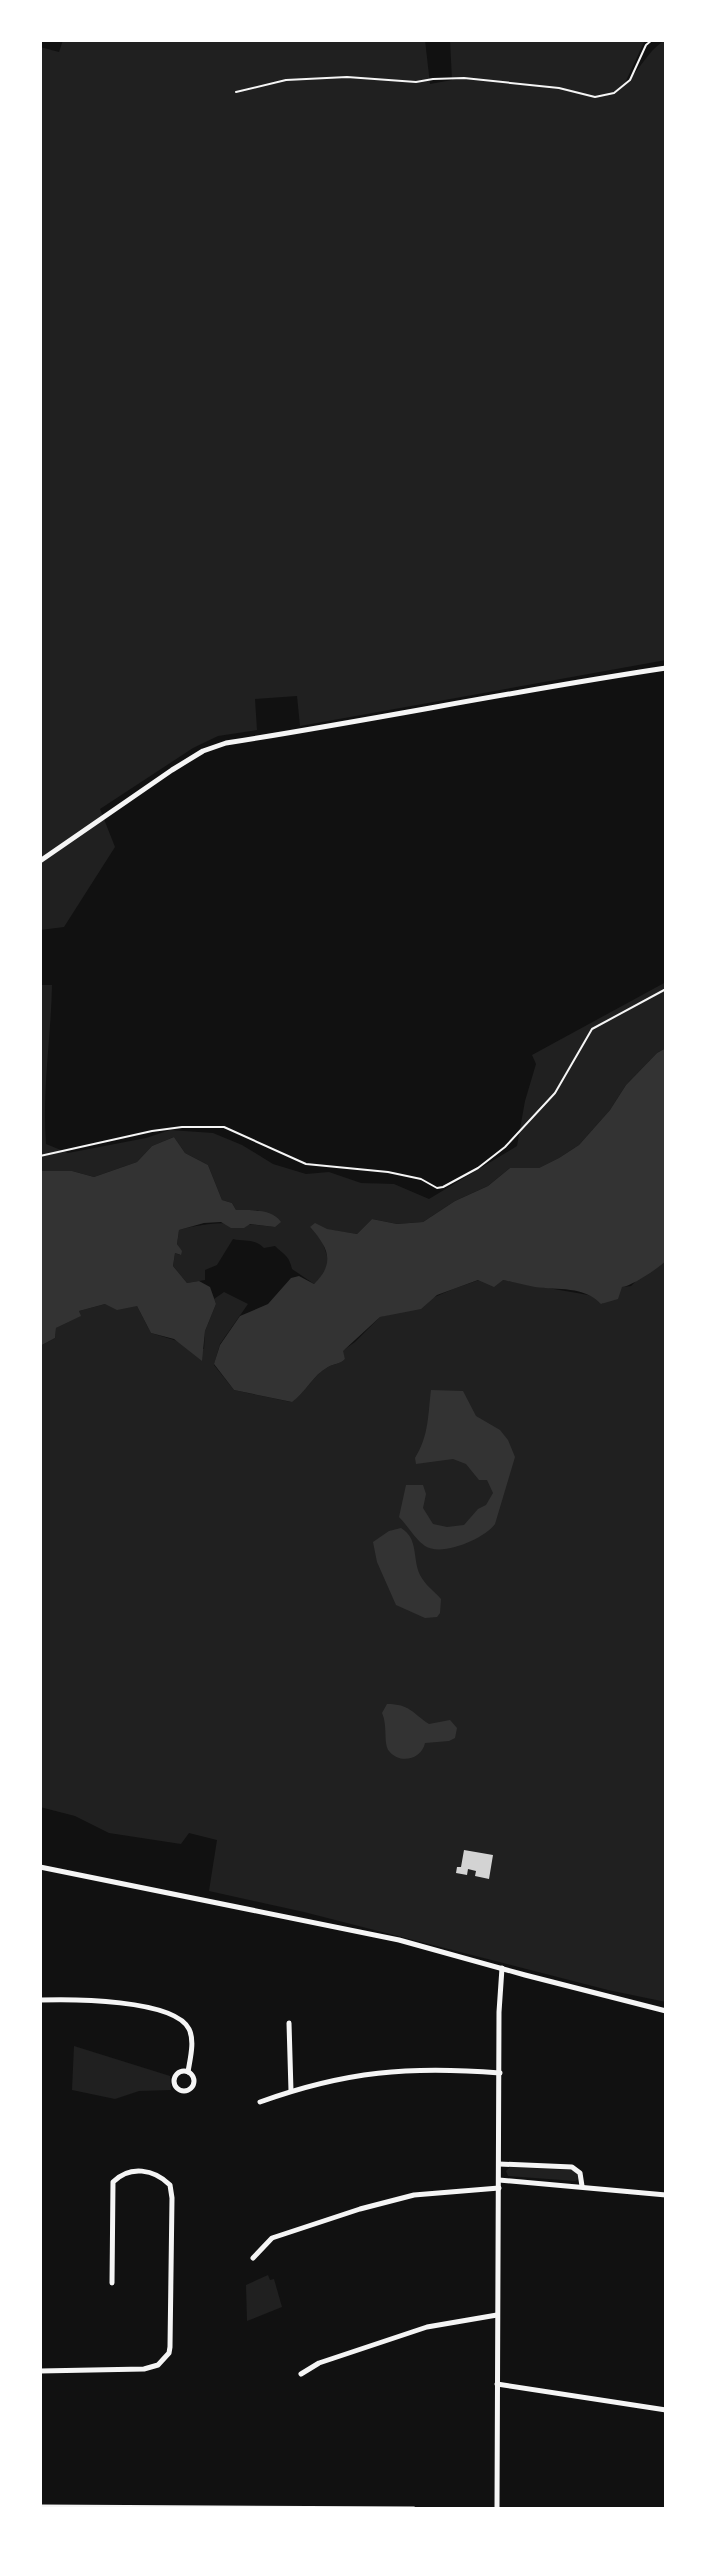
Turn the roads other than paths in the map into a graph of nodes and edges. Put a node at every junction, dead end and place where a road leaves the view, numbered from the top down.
1 (666, 668) edge
2 (40, 861) edge
3 (40, 1867) edge
4 (502, 1968) junction
5 (40, 2000) edge
6 (666, 2011) edge
7 (289, 2023) dead end
8 (188, 2072) junction
9 (500, 2073) junction
10 (291, 2091) junction
11 (260, 2102) dead end
12 (499, 2164) junction
13 (499, 2180) junction
14 (582, 2186) junction
15 (499, 2188) junction
16 (666, 2195) edge
17 (253, 2258) dead end
18 (112, 2283) dead end
19 (497, 2315) junction
20 (40, 2371) edge
21 (301, 2374) dead end
22 (496, 2384) junction
23 (666, 2410) edge
24 (40, 2507) edge
25 (414, 2509) edge
26 (497, 2509) edge

1 - 2 street
3 - 4 street
4 - 6 street
4 - 9 street
5 - 8 street
7 - 10 street
8 - 8 street
9 - 10 street
9 - 12 street
10 - 11 street
12 - 13 street
12 - 14 street
13 - 14 street
13 - 15 street
14 - 16 street
15 - 17 street
15 - 19 street
18 - 20 street
19 - 21 street
19 - 22 street
22 - 23 street
22 - 26 street
24 - 25 street

